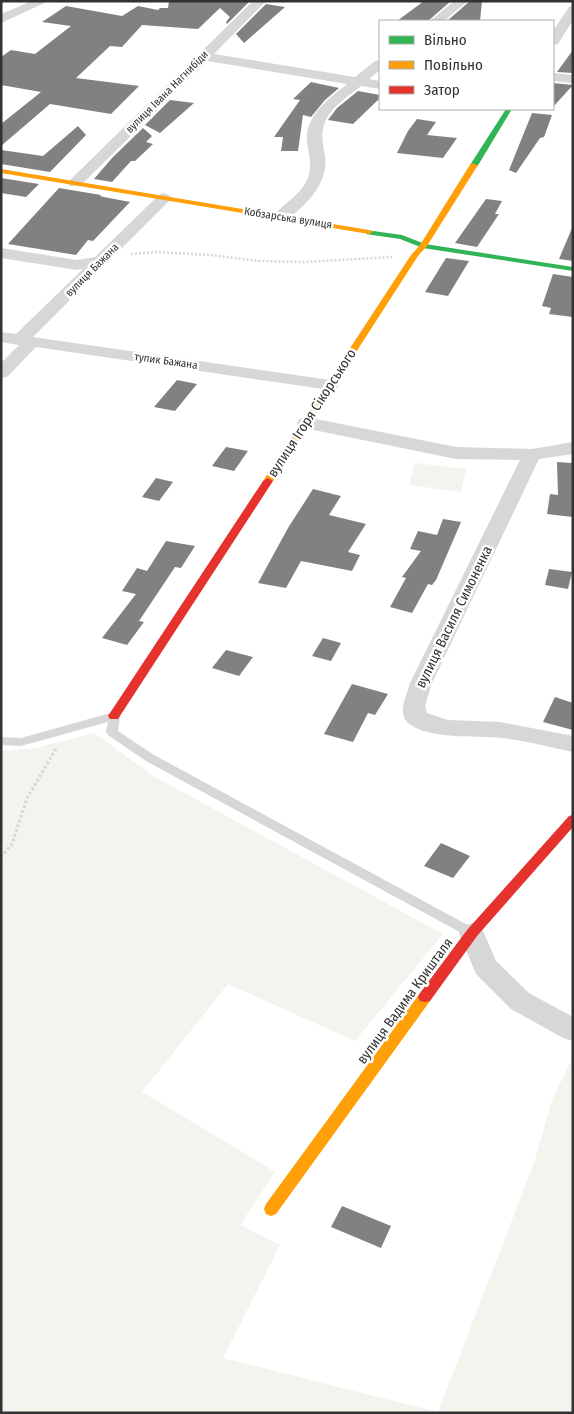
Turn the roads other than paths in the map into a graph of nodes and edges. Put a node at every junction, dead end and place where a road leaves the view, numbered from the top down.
1 (43, 1) edge
2 (260, 1) edge
3 (462, 1) edge
4 (573, 10) edge
5 (1, 20) edge
6 (437, 20) edge
7 (554, 39) edge
8 (204, 56) junction
9 (379, 65) edge
10 (554, 77) edge
11 (573, 79) edge
12 (358, 81) junction
13 (379, 85) edge
14 (508, 110) edge
15 (1, 171) edge
16 (75, 183) junction
17 (164, 198) junction
18 (281, 217) junction
19 (419, 250) junction
20 (1, 253) edge
21 (103, 260) junction
22 (573, 269) edge
23 (1, 338) edge
24 (26, 341) junction
25 (1, 373) edge
26 (330, 385) junction
27 (306, 423) junction
28 (573, 448) edge
29 (532, 456) junction
30 (114, 716) junction
31 (1, 741) edge
32 (573, 744) edge
33 (573, 818) edge
34 (472, 933) junction
35 (573, 1030) edge
36 (271, 1210) dead end

1 - 5 street
2 - 8 street, вулиця Івана Нагнибіди
3 - 6 street
4 - 7 street
8 - 12 street
8 - 16 street, вулиця Івана Нагнибіди
9 - 12 street
10 - 11 street
12 - 13 street
12 - 18 street
14 - 19 street, вулиця Ігоря Сікорського
15 - 16 street, Кобзарська вулиця
16 - 17 street, Кобзарська вулиця
17 - 18 street, Кобзарська вулиця
17 - 21 street, вулиця Бажана
18 - 19 street, Кобзарська вулиця
19 - 22 street, Кобзарська вулиця
19 - 26 street, вулиця Ігоря Сікорського
20 - 21 street
21 - 24 street, вулиця Бажана
23 - 24 street, тупик Бажана
24 - 25 street, вулиця Бажана
24 - 26 street, тупик Бажана
26 - 27 street, вулиця Ігоря Сікорського
27 - 29 street
27 - 30 street, вулиця Ігоря Сікорського
28 - 29 street
29 - 32 street, вулиця Василя Симоненка
30 - 31 lane
30 - 34 lane
33 - 34 street, вулиця Вадима Кришталя
34 - 35 street
34 - 36 street, вулиця Вадима Кришталя

